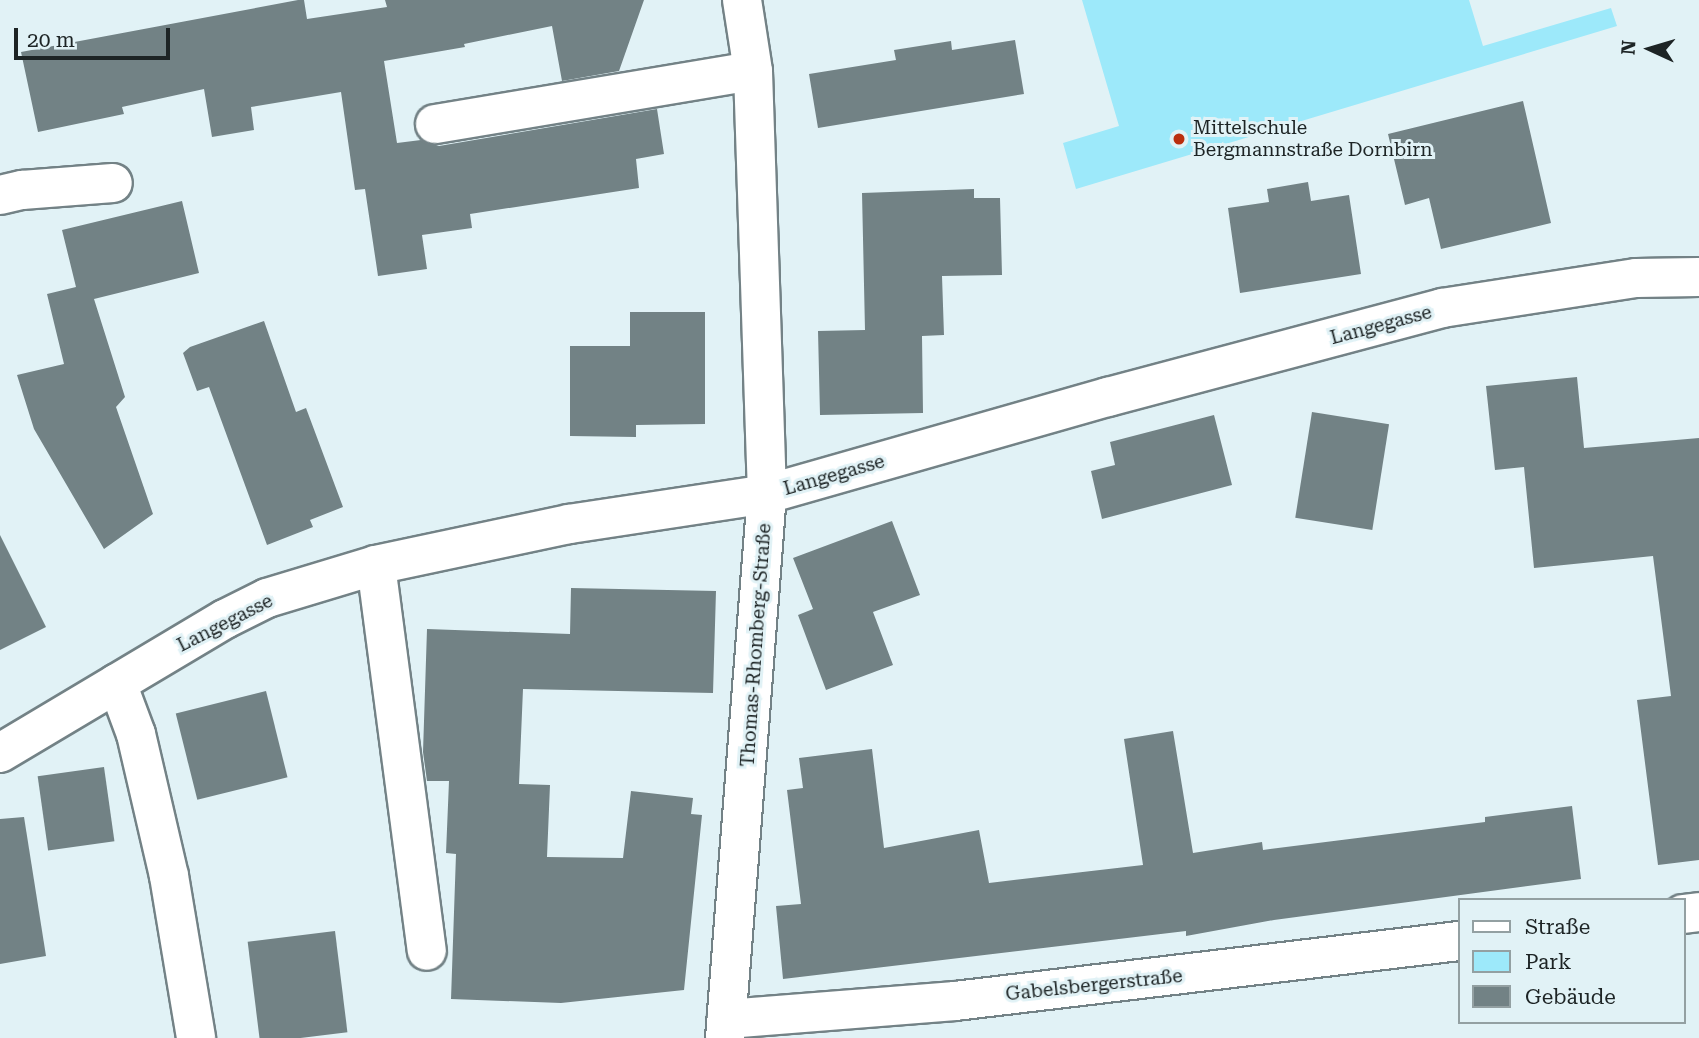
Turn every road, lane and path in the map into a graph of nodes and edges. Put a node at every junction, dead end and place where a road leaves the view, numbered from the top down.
1 (742, 0) edge
2 (752, 71) junction
3 (435, 124) dead end
4 (113, 183) dead end
5 (0, 195) edge
6 (1699, 277) edge
7 (767, 495) junction
8 (376, 565) junction
9 (117, 683) junction
10 (0, 753) edge
11 (1458, 940) edge
12 (427, 951) dead end
13 (726, 1028) edge
14 (196, 1038) edge

1 - 2 street, Thomas-Rhomberg-Straße
2 - 3 street
2 - 7 street, Thomas-Rhomberg-Straße
4 - 5 street
6 - 7 street, Langegasse
7 - 8 street, Langegasse
7 - 13 street, Thomas-Rhomberg-Straße
8 - 9 street, Langegasse
8 - 12 street
9 - 10 street, Langegasse
9 - 14 street
11 - 13 street, Gabelsbergerstraße

